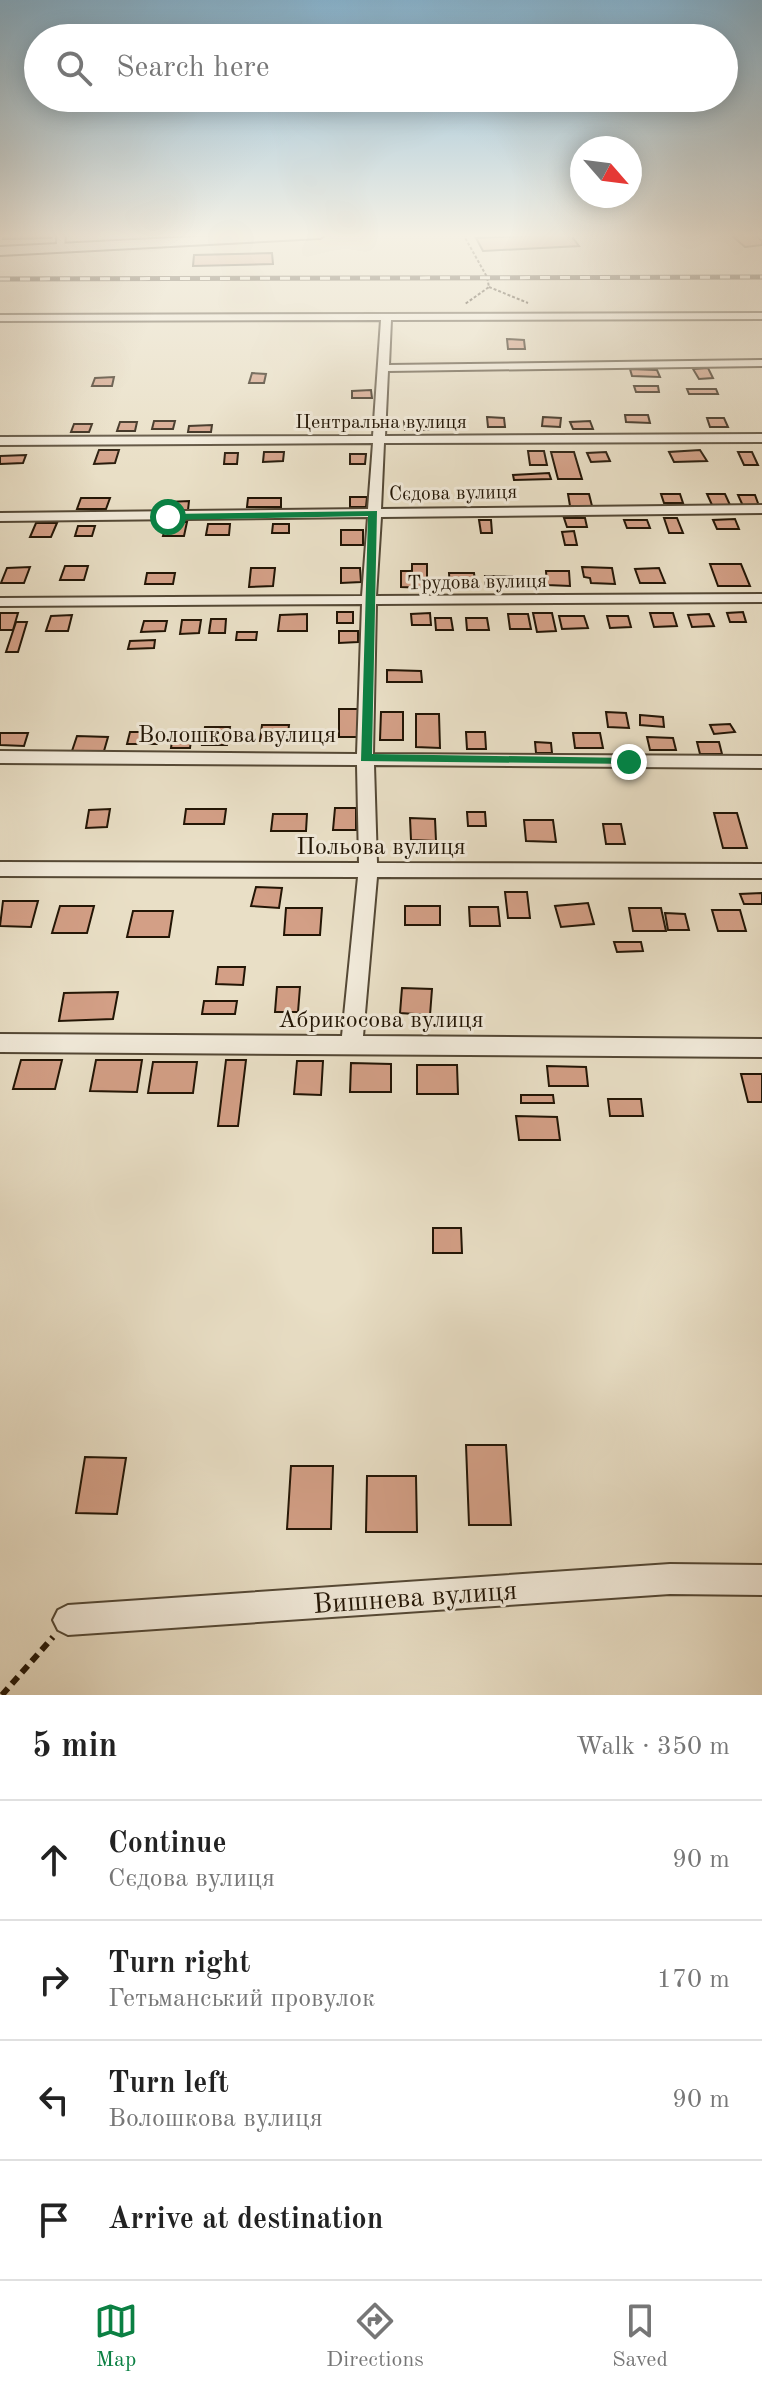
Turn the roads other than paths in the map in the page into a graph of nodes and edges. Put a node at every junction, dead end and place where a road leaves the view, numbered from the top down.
1 (762, 316) edge
2 (0, 318) edge
3 (386, 318) junction
4 (762, 363) edge
5 (384, 368) junction
6 (762, 438) edge
7 (379, 439) junction
8 (0, 441) edge
9 (762, 509) edge
10 (373, 513) junction
11 (0, 517) edge
12 (762, 598) edge
13 (0, 602) edge
14 (369, 602) junction
15 (0, 757) edge
16 (365, 758) junction
17 (762, 762) edge
18 (0, 869) edge
19 (368, 870) junction
20 (762, 871) edge
21 (0, 1043) edge
22 (352, 1045) junction
23 (762, 1048) edge
24 (762, 1580) edge
25 (68, 1620) road end

1 - 3 street
2 - 3 street
3 - 5 street
4 - 5 street
5 - 7 street
6 - 7 street, Центральна вулиця
7 - 8 street, Центральна вулиця
7 - 10 street
9 - 10 street, Сєдова вулиця
10 - 11 street, Сєдова вулиця
10 - 14 street
12 - 14 street, Трудова вулиця
13 - 14 street, Трудова вулиця
14 - 16 street
15 - 16 street, Волошкова вулиця
16 - 17 street, Волошкова вулиця
16 - 19 street
18 - 19 street, Польова вулиця
19 - 20 street, Польова вулиця
19 - 22 street
21 - 22 street, Абрикосова вулиця
22 - 23 street, Абрикосова вулиця
24 - 25 street, Вишнева вулиця

